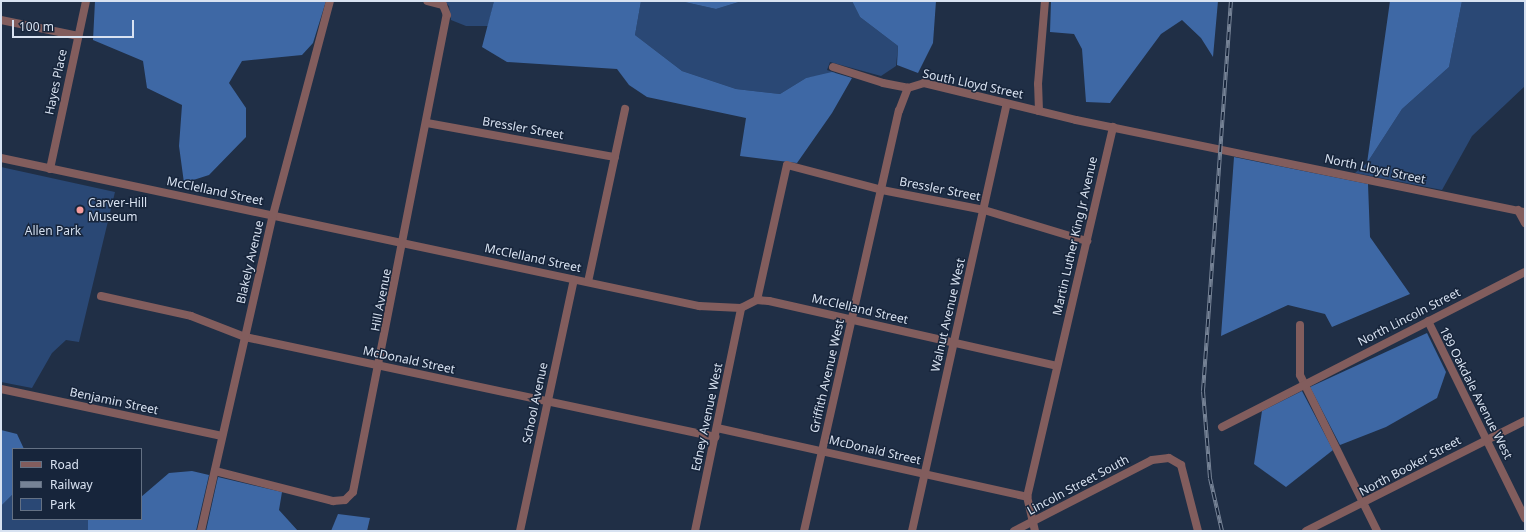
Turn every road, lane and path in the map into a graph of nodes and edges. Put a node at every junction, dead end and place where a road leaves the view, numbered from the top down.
1 (86, 1) edge
2 (330, 1) edge
3 (427, 1) edge
4 (1045, 1) edge
5 (1, 20) edge
6 (78, 36) junction
7 (833, 67) dead end
8 (908, 88) junction
9 (1007, 104) junction
10 (625, 109) dead end
11 (1039, 111) junction
12 (427, 123) junction
13 (1113, 128) junction
14 (615, 157) junction
15 (1, 158) edge
16 (50, 169) junction
17 (882, 190) junction
18 (984, 210) junction
19 (1522, 211) edge
20 (273, 215) junction
21 (1525, 223) edge
22 (1087, 241) junction
23 (405, 243) junction
24 (1525, 272) edge
25 (574, 280) junction
26 (588, 282) junction
27 (101, 296) dead end
28 (756, 300) junction
29 (741, 308) junction
30 (853, 320) junction
31 (1428, 321) junction
32 (1300, 325) dead end
33 (245, 337) junction
34 (954, 342) junction
35 (380, 366) junction
36 (1057, 366) junction
37 (1303, 384) junction
38 (1, 389) edge
39 (548, 403) junction
40 (1525, 421) edge
41 (717, 428) junction
42 (1222, 428) dead end
43 (222, 436) junction
44 (715, 437) junction
45 (1486, 440) junction
46 (822, 450) junction
47 (215, 471) junction
48 (925, 474) junction
49 (1027, 497) junction
50 (1364, 504) junction
51 (1525, 518) edge
52 (1033, 527) edge
53 (201, 531) edge
54 (520, 531) edge
55 (695, 531) edge
56 (804, 531) edge
57 (912, 531) edge
58 (1014, 531) edge
59 (1198, 531) edge
60 (1306, 531) edge
61 (1377, 531) edge

1 - 6 street, Hayes Place
2 - 20 street, Blakely Avenue
3 - 12 street
4 - 11 street
5 - 6 street
6 - 16 street, Hayes Place
7 - 8 street, South Lloyd Street
8 - 9 street, South Lloyd Street
8 - 17 street, Griffith Avenue West
9 - 11 street, South Lloyd Street
9 - 18 street, Walnut Avenue West
10 - 14 street
11 - 13 street
12 - 14 street, Bressler Street
12 - 23 street, Hill Avenue
13 - 19 street, North Lloyd Street
13 - 22 street, Martin Luther King Jr Avenue
14 - 26 street
15 - 16 street, McClelland Street
16 - 20 street, McClelland Street
17 - 18 street, Bressler Street
17 - 28 street, Bressler Street
17 - 30 street, Griffith Avenue West
18 - 22 street, Bressler Street
18 - 34 street, Walnut Avenue West
19 - 21 street
20 - 23 street, McClelland Street
20 - 33 street, Blakely Avenue
22 - 36 street, Martin Luther King Jr Avenue
23 - 25 street, McClelland Street
23 - 35 street, Hill Avenue
24 - 31 street, North Lincoln Street
25 - 26 street, McClelland Street
25 - 39 street, School Avenue
26 - 29 street, McClelland Street
27 - 33 street, McDonald Street
28 - 29 street
28 - 30 street, McClelland Street
29 - 41 street, Edney Avenue West
30 - 34 street, McClelland Street
30 - 46 street, Griffith Avenue West
31 - 37 street, North Lincoln Street
31 - 45 street, 189 Oakdale Avenue West
32 - 37 street
33 - 35 street, McDonald Street
33 - 43 street, Blakely Avenue
34 - 36 street, McClelland Street
34 - 48 street, Walnut Avenue West
35 - 39 street, McDonald Street
35 - 47 street, Hill Avenue
36 - 49 street, Martin Luther King Jr Avenue
37 - 42 street, North Lincoln Street
37 - 50 street
38 - 43 street, Benjamin Street
39 - 44 street, McDonald Street
39 - 54 street, School Avenue
40 - 45 street, North Booker Street
41 - 44 street, Edney Avenue West
41 - 46 street, McDonald Street
43 - 47 street, Blakely Avenue
44 - 55 street, Edney Avenue West
45 - 50 street, North Booker Street
45 - 51 street, 189 Oakdale Avenue West
46 - 48 street, McDonald Street
46 - 56 street, Griffith Avenue West
47 - 53 street, Blakely Avenue
48 - 49 street, McDonald Street
48 - 57 street, Walnut Avenue West
49 - 52 street, Martin Luther King Jr Avenue
50 - 60 street, North Booker Street
50 - 61 street
52 - 58 street, Lincoln Street South
52 - 59 street, Lincoln Street South

